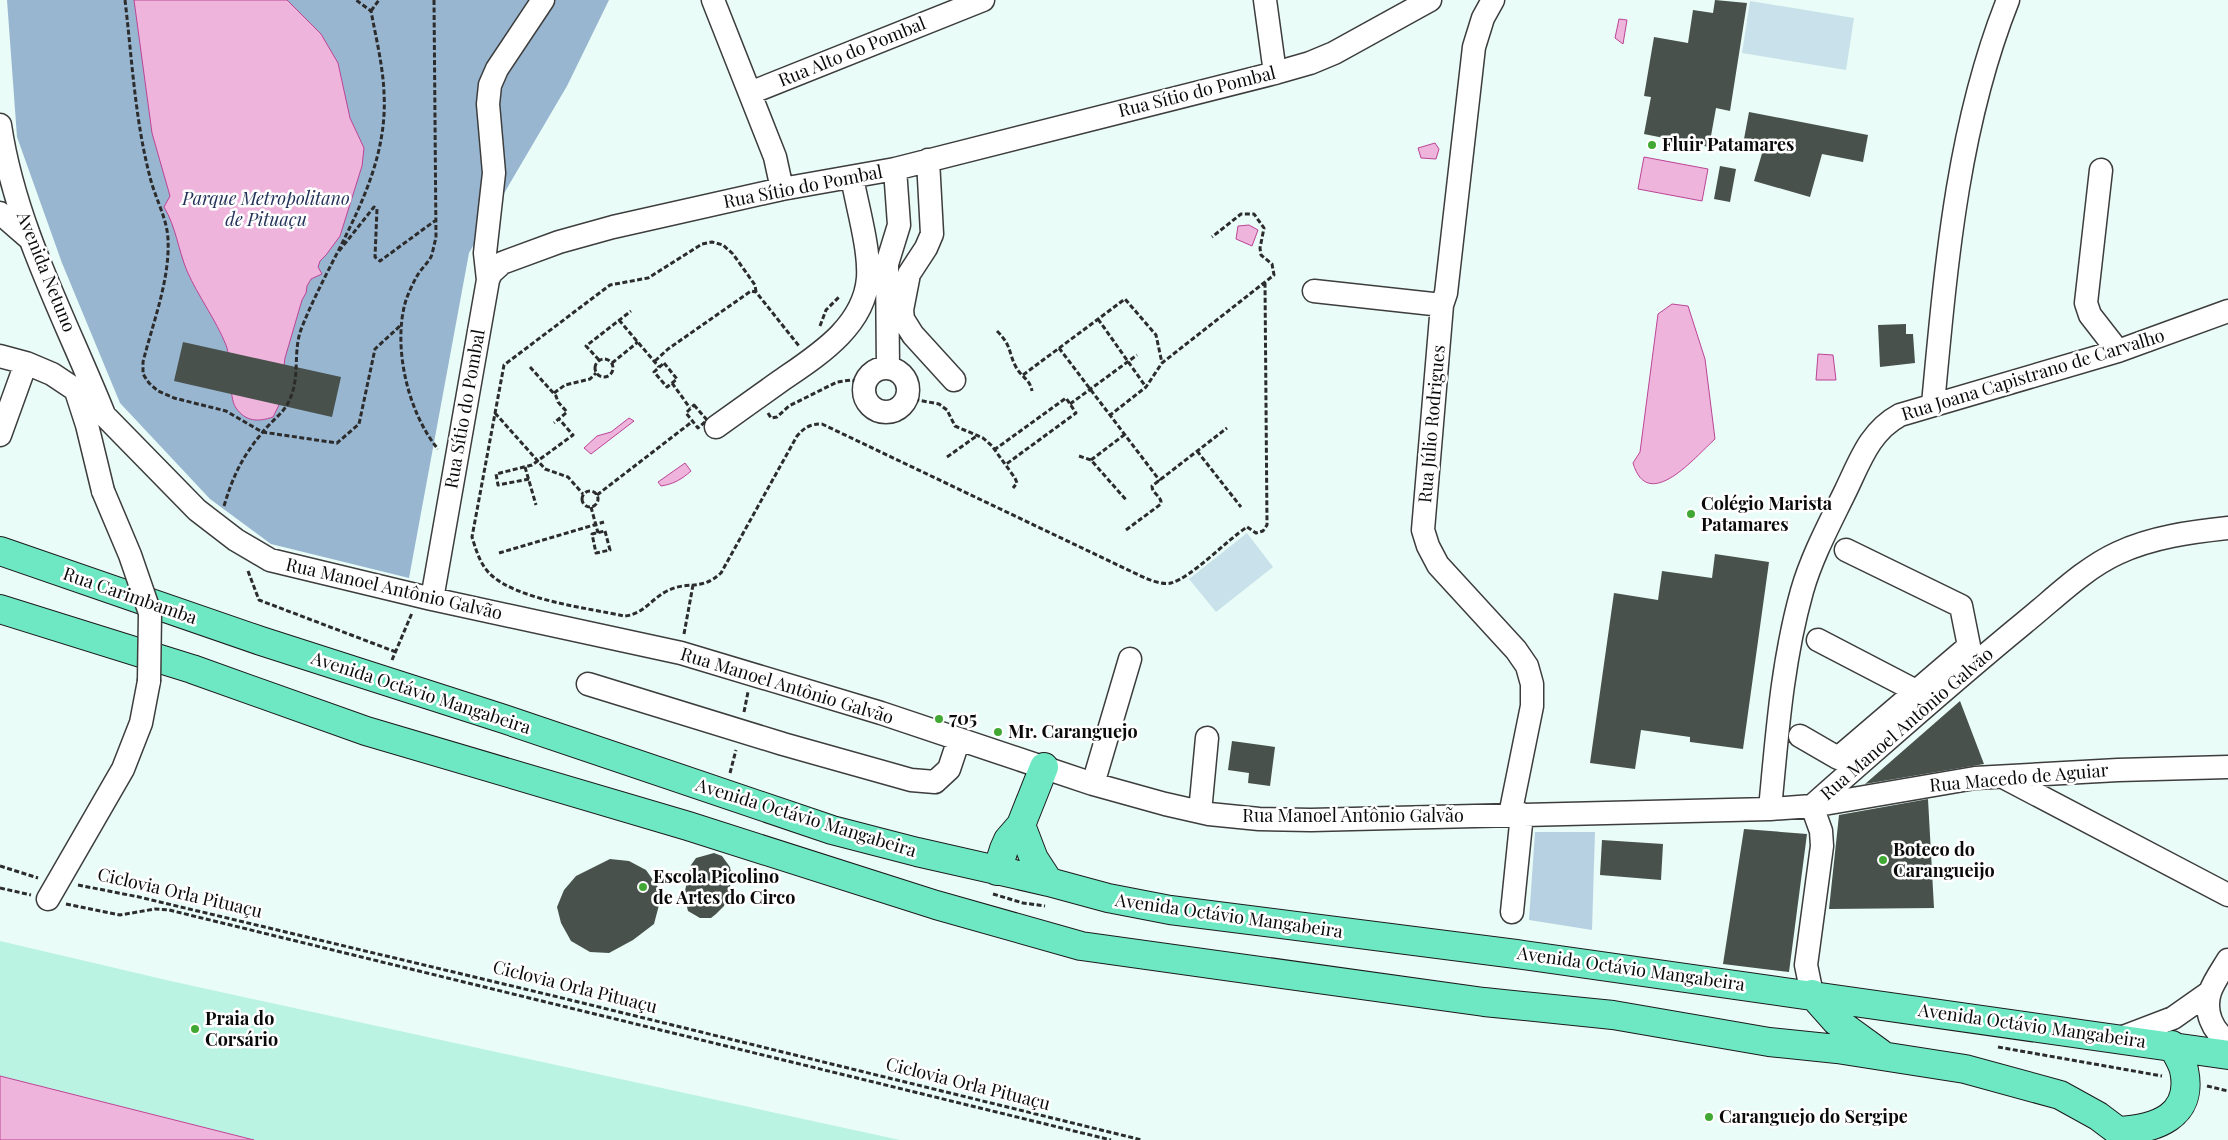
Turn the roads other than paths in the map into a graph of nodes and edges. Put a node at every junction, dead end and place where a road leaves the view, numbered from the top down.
1 (544, 0) edge
2 (713, 0) edge
3 (983, 0) edge
4 (1265, 0) edge
5 (1430, 0) edge
6 (1493, 0) edge
7 (2008, 0) edge
8 (1275, 72) junction
9 (750, 94) junction
10 (0, 125) edge
11 (928, 160) junction
12 (895, 169) junction
13 (2100, 170) dead end
14 (852, 176) junction
15 (782, 189) junction
16 (0, 213) edge
17 (30, 240) junction
18 (488, 280) junction
19 (1314, 291) dead end
20 (1442, 305) junction
21 (2228, 311) edge
22 (2118, 351) junction
23 (0, 356) edge
24 (26, 363) junction
25 (888, 368) junction
26 (954, 380) dead end
27 (76, 390) junction
28 (1933, 404) junction
29 (104, 415) junction
30 (707, 427) road end
31 (0, 435) edge
32 (2228, 528) edge
33 (1846, 550) dead end
34 (0, 552) edge
35 (426, 598) junction
36 (0, 609) edge
37 (1818, 640) dead end
38 (261, 641) joint
39 (1975, 653) junction
40 (1130, 659) dead end
41 (588, 684) dead end
42 (1921, 697) junction
43 (1800, 736) dead end
44 (1207, 738) dead end
45 (959, 739) junction
46 (1044, 767) junction
47 (2228, 767) edge
48 (2004, 778) junction
49 (1092, 784) junction
50 (1812, 806) junction
51 (1770, 809) junction
52 (1200, 812) junction
53 (1516, 815) junction
54 (1021, 825) junction
55 (997, 871) junction
56 (1049, 882) junction
57 (52, 891) road end
58 (2228, 895) edge
59 (1512, 912) dead end
60 (2228, 960) edge
61 (2210, 992) junction
62 (1812, 994) junction
63 (2118, 1039) junction
64 (2228, 1041) edge
65 (2172, 1045) junction
66 (2228, 1055) edge
67 (1885, 1057) junction
68 (2127, 1136) edge

1 - 18 street
2 - 9 street
3 - 9 street, Rua Alto do Pombal
4 - 8 street
5 - 8 street, Rua Sítio do Pombal
6 - 20 street, Rua Júlio Rodrigues
7 - 28 street
8 - 11 street, Rua Sítio do Pombal
9 - 15 street
10 - 17 street, Avenida Netuno
11 - 12 street, Rua Sítio do Pombal
11 - 26 street
12 - 14 street, Rua Sítio do Pombal
12 - 25 street
13 - 22 street
14 - 15 street, Rua Sítio do Pombal
14 - 30 street
15 - 18 street, Rua Sítio do Pombal
16 - 17 street
17 - 29 street, Avenida Netuno
18 - 35 street, Rua Sítio do Pombal
19 - 20 street
20 - 53 street, Rua Júlio Rodrigues
21 - 22 street, Rua Joana Capistrano de Carvalho
22 - 28 street, Rua Joana Capistrano de Carvalho
23 - 24 street, Rua Manoel Antônio Galvão
24 - 27 street, Rua Manoel Antônio Galvão
24 - 31 street
25 - 25 street
27 - 29 street, Rua Manoel Antônio Galvão
27 - 57 street, bridge
28 - 51 street, Rua Joana Capistrano de Carvalho
29 - 35 street, Rua Manoel Antônio Galvão
32 - 39 street, Rua Manoel Antônio Galvão
33 - 39 street
34 - 38 main road, Rua Carimbamba
35 - 45 street, Rua Manoel Antônio Galvão
36 - 67 main road
37 - 42 street
38 - 55 main road, Avenida Octávio Mangabeira
39 - 42 street, Rua Manoel Antônio Galvão
40 - 49 street
41 - 45 street
42 - 43 street
42 - 50 street, Rua Manoel Antônio Galvão
44 - 52 street
45 - 46 street, Rua Manoel Antônio Galvão
46 - 49 street, Rua Manoel Antônio Galvão
46 - 54 main road
47 - 48 street, Rua Macedo de Aguiar
48 - 50 street, Rua Macedo de Aguiar
48 - 58 street
49 - 52 street, Rua Manoel Antônio Galvão
50 - 51 street, Rua Manoel Antônio Galvão
50 - 62 street
51 - 53 street, Rua Manoel Antônio Galvão
52 - 53 street, Rua Manoel Antônio Galvão
53 - 59 street
54 - 55 main road
54 - 56 main road
55 - 56 main road, Avenida Octávio Mangabeira
56 - 62 main road, Avenida Octávio Mangabeira
60 - 61 street
61 - 63 street
61 - 64 street
62 - 63 main road, Avenida Octávio Mangabeira
62 - 67 main road
63 - 65 main road, Avenida Octávio Mangabeira
65 - 66 main road, Avenida Octávio Mangabeira
65 - 68 main road
67 - 68 main road

